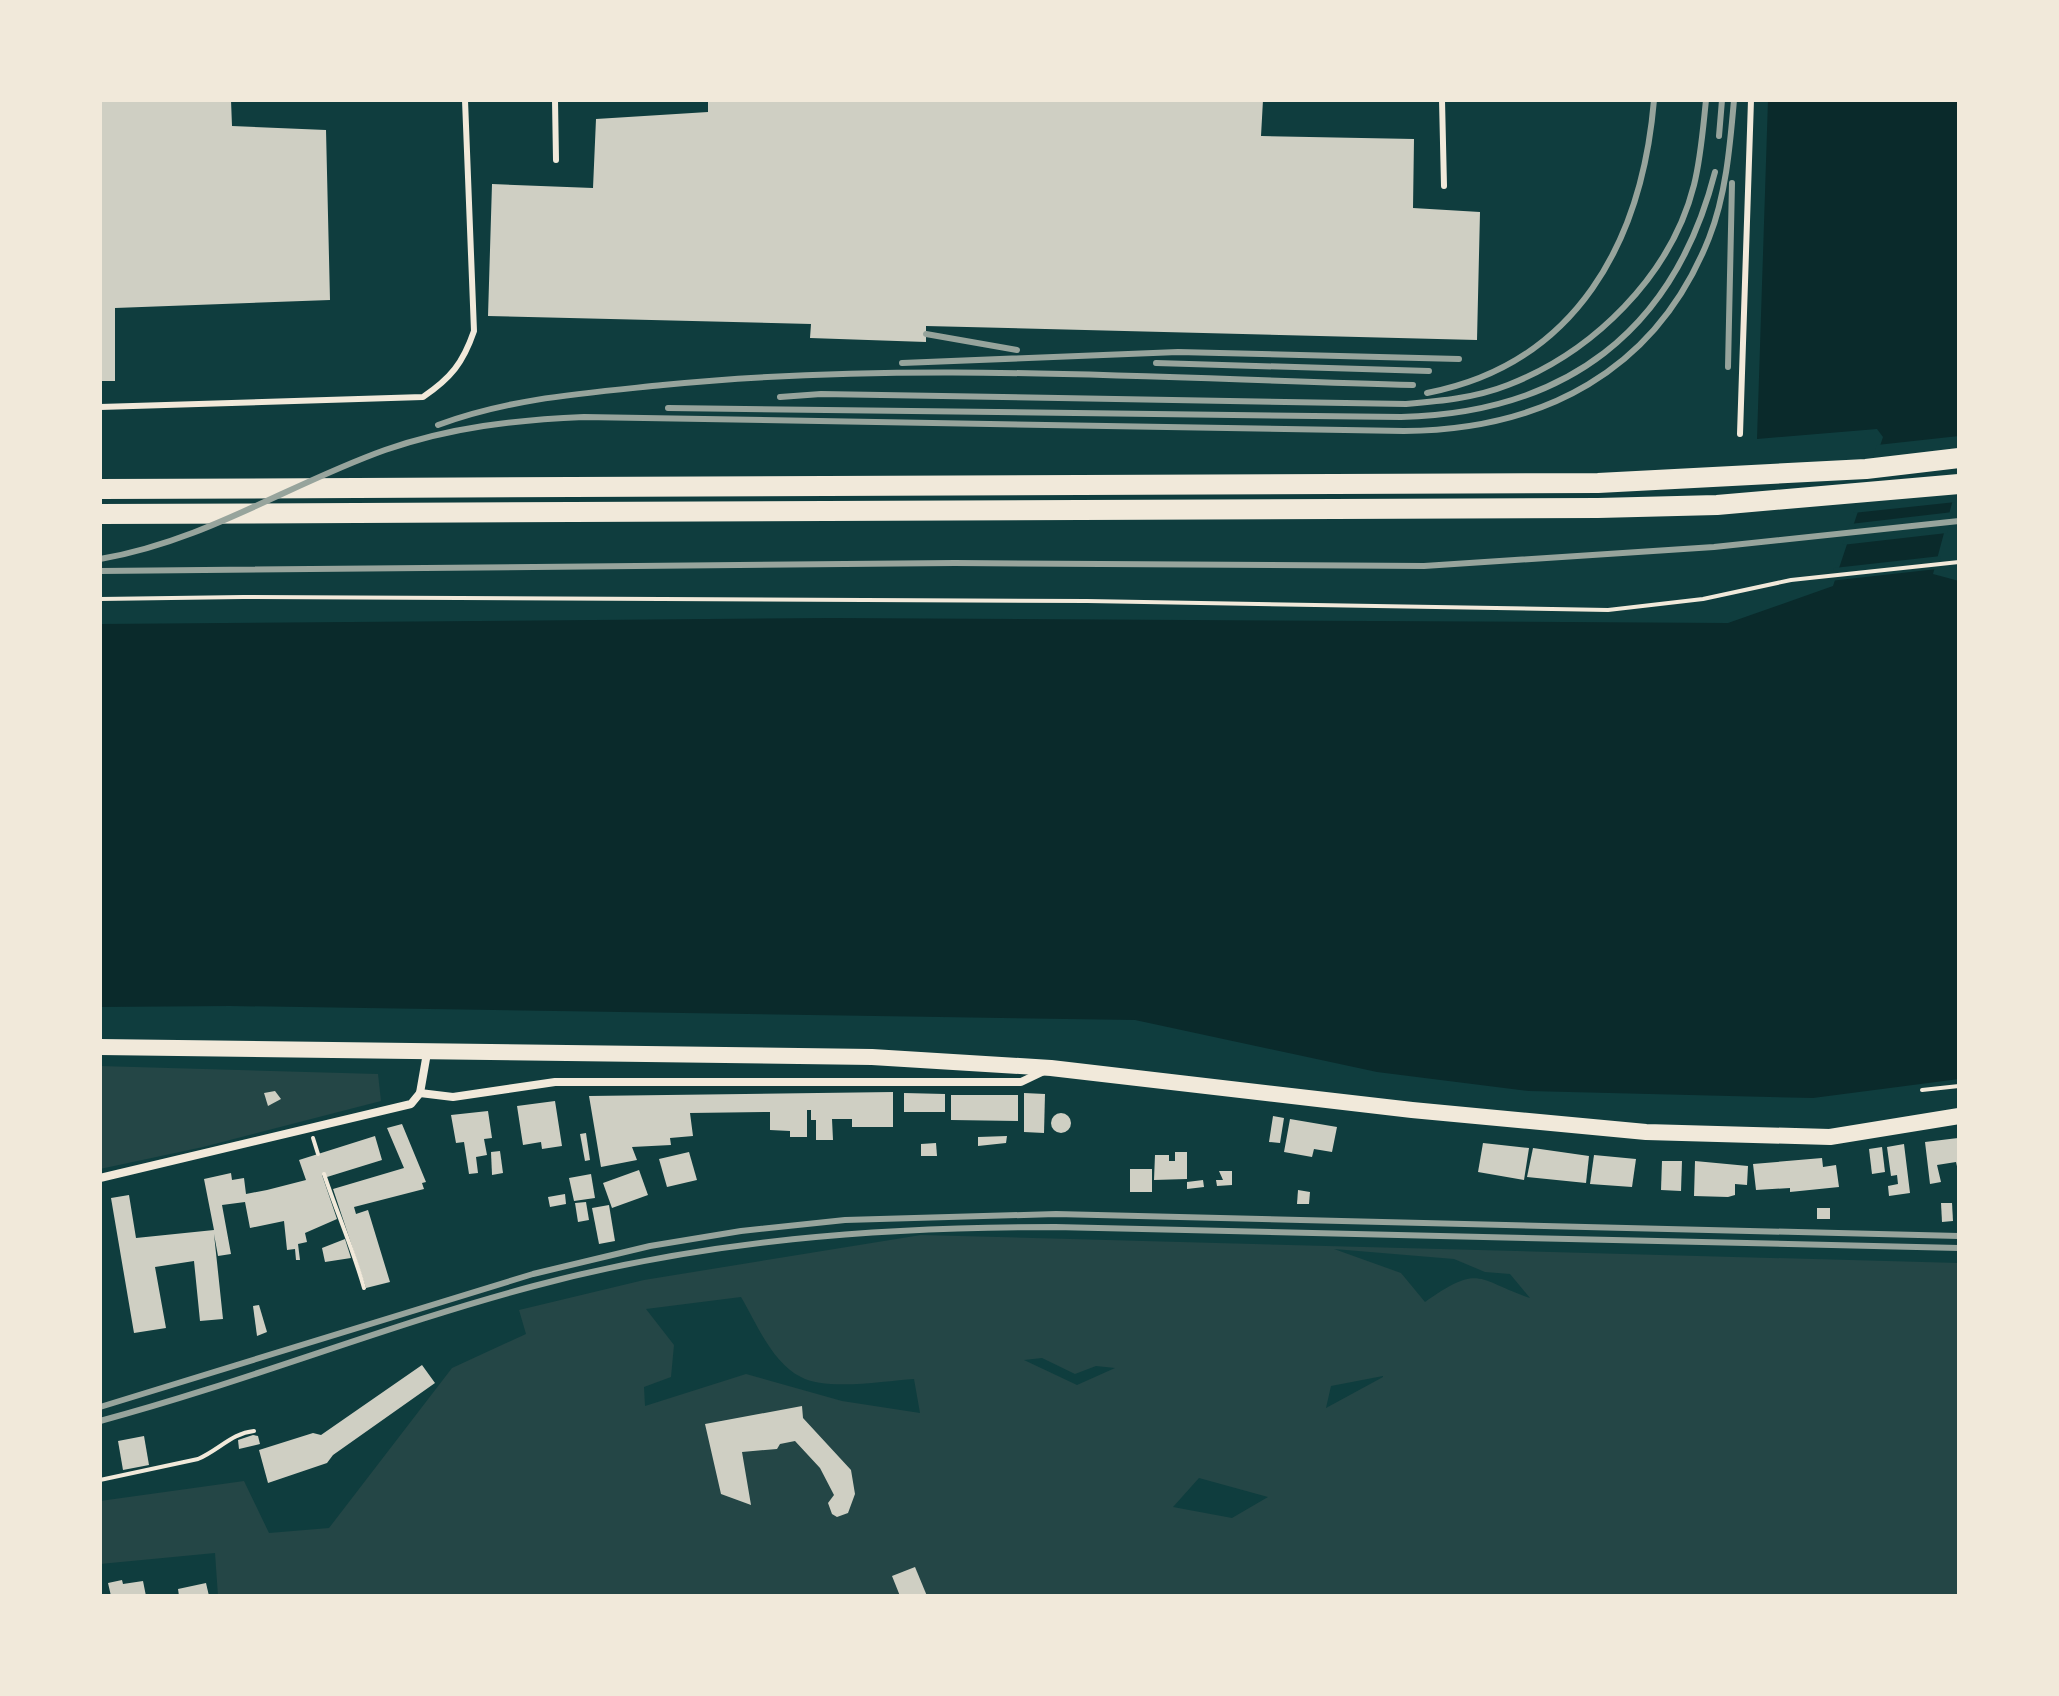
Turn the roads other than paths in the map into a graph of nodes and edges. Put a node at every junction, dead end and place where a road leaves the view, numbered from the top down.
1 (465, 100) edge
2 (555, 100) edge
3 (1442, 100) edge
4 (1751, 100) edge
5 (556, 160) dead end
6 (1444, 186) dead end
7 (100, 407) edge
8 (1740, 434) dead end
9 (1959, 458) edge
10 (1959, 484) edge
11 (100, 489) edge
12 (100, 514) edge
13 (100, 1047) edge
14 (427, 1053) junction
15 (1051, 1068) junction
16 (420, 1093) junction
17 (1959, 1116) edge
18 (100, 1178) edge

1 - 7 lane
2 - 5 lane
3 - 6 lane
4 - 8 lane
9 - 11 highway
10 - 12 highway
13 - 14 main road
14 - 15 main road
14 - 16 street
15 - 16 street
15 - 17 main road
16 - 18 street

